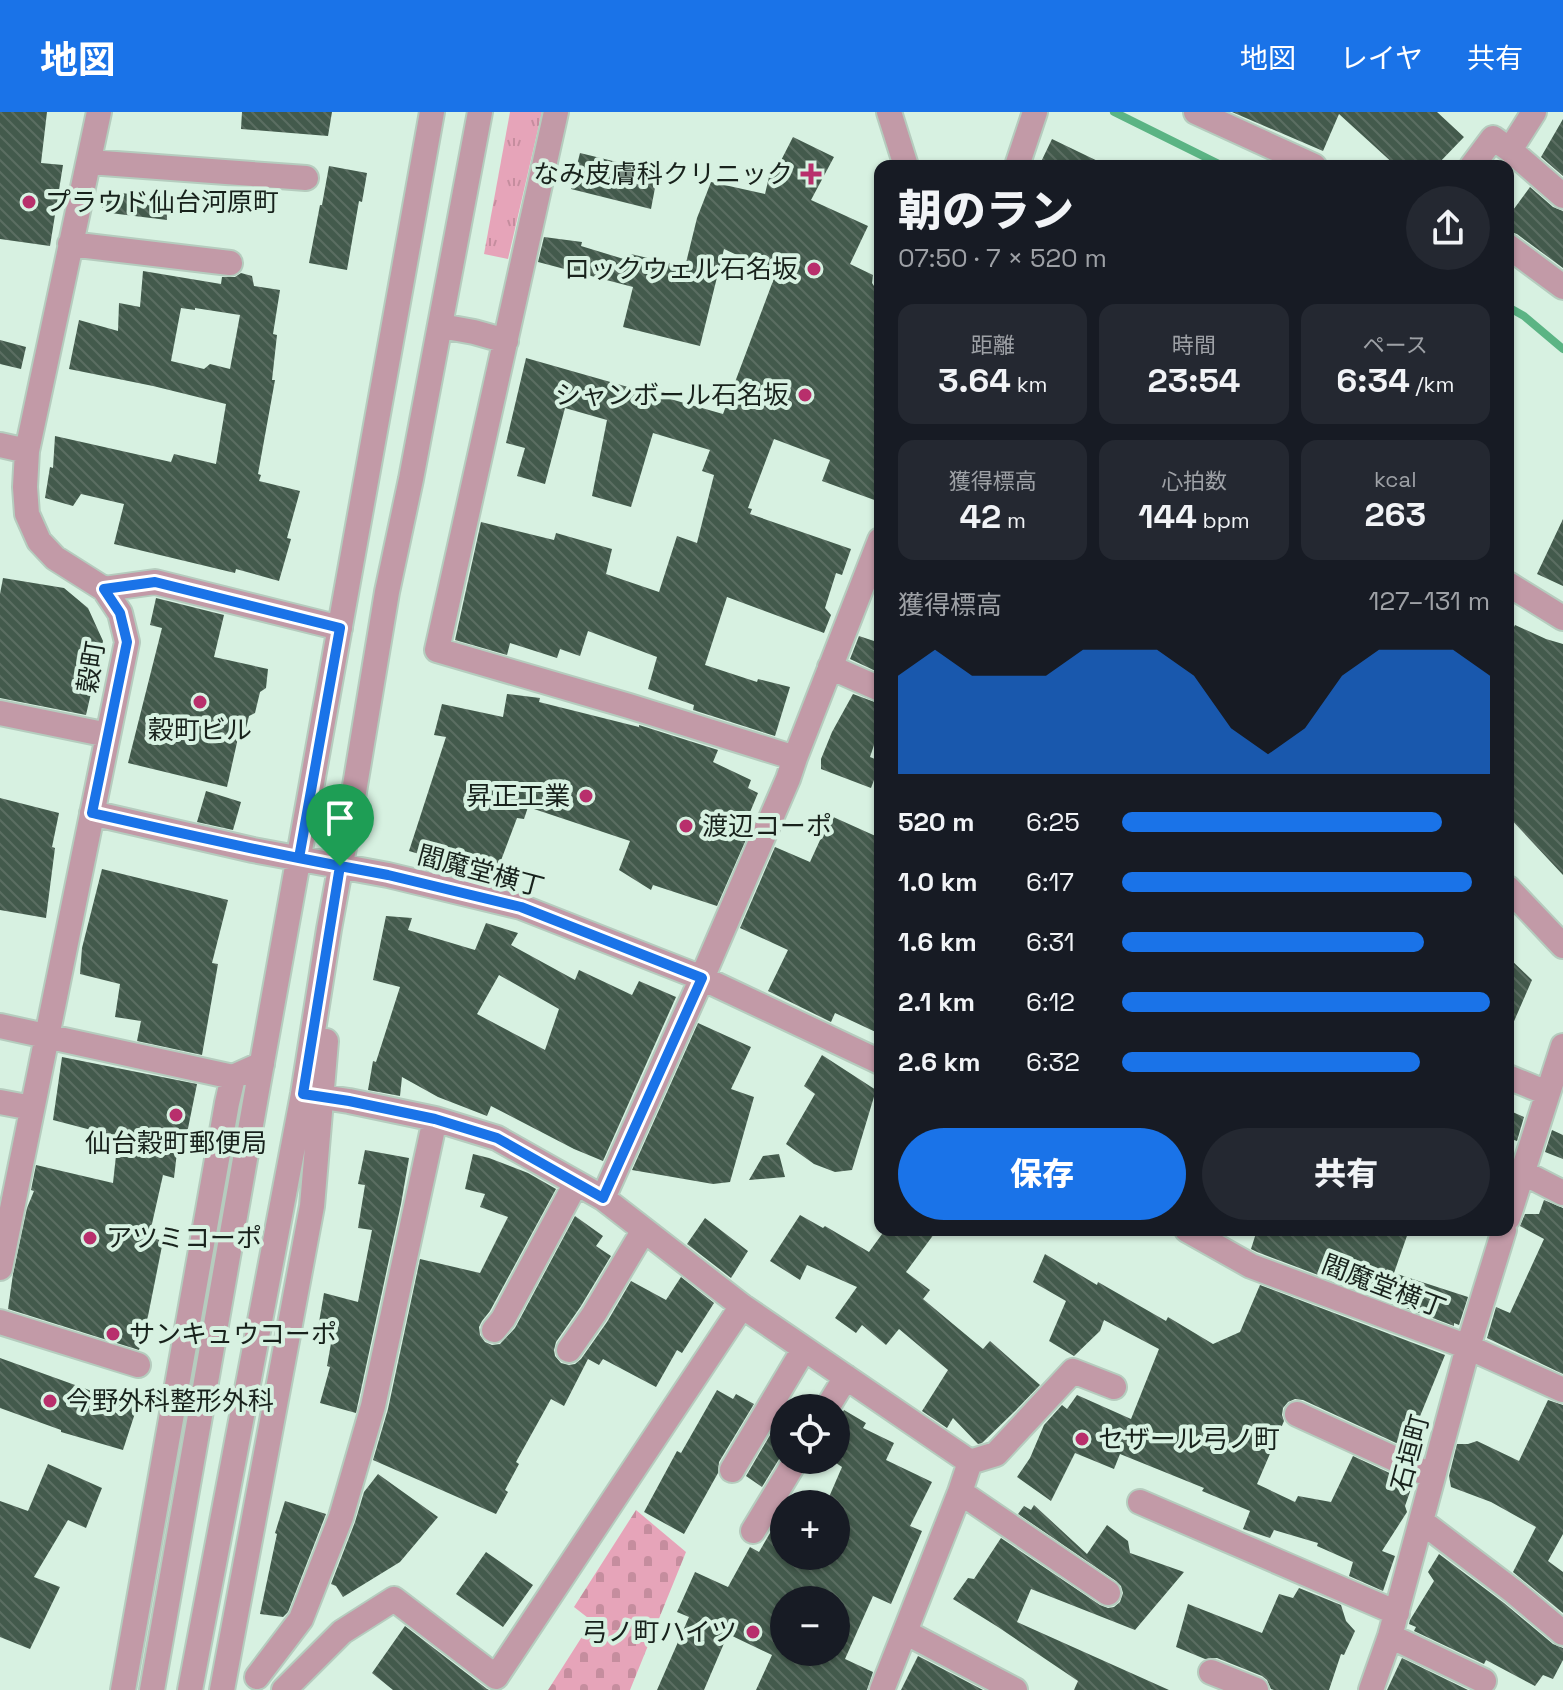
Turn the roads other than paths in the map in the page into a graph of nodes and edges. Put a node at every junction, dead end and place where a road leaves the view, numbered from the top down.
1 (99, 112) edge
2 (432, 112) edge
3 (480, 112) edge
4 (556, 112) edge
5 (889, 112) edge
6 (1035, 112) edge
7 (1196, 112) edge
8 (1534, 112) edge
9 (1510, 150) junction
10 (904, 160) edge
11 (1019, 160) edge
12 (1301, 160) edge
13 (1476, 160) edge
14 (89, 162) junction
15 (306, 178) dead end
16 (1563, 196) edge
17 (70, 244) junction
18 (1514, 250) edge
19 (230, 263) dead end
20 (1563, 287) edge
21 (441, 326) junction
22 (506, 341) junction
23 (0, 445) edge
24 (27, 451) junction
25 (1514, 588) edge
26 (104, 589) junction
27 (871, 589) edge
28 (1563, 618) edge
29 (340, 628) junction
30 (830, 667) junction
31 (874, 686) edge
32 (0, 713) edge
33 (108, 735) junction
34 (795, 758) junction
35 (92, 813) junction
36 (299, 858) junction
37 (340, 866) junction
38 (1514, 894) edge
39 (1563, 946) edge
40 (702, 978) junction
41 (0, 1026) edge
42 (47, 1036) junction
43 (1563, 1046) edge
44 (874, 1059) edge
45 (262, 1064) junction
46 (233, 1077) junction
47 (1514, 1079) edge
48 (1547, 1093) junction
49 (312, 1095) junction
50 (0, 1102) edge
51 (32, 1108) junction
52 (435, 1119) junction
53 (1522, 1172) junction
54 (576, 1183) junction
55 (1563, 1193) edge
56 (603, 1198) junction
57 (1514, 1198) edge
58 (644, 1230) junction
59 (1198, 1236) edge
60 (1502, 1236) edge
61 (0, 1268) edge
62 (742, 1306) junction
63 (0, 1322) edge
64 (494, 1330) dead end
65 (1468, 1347) junction
66 (804, 1349) junction
67 (569, 1350) dead end
68 (138, 1365) dead end
69 (846, 1377) junction
70 (1114, 1387) dead end
71 (1563, 1390) edge
72 (836, 1394) edge
73 (1297, 1414) dead end
74 (970, 1462) junction
75 (732, 1470) dead end
76 (788, 1474) edge
77 (1432, 1476) junction
78 (960, 1492) junction
79 (1140, 1502) dead end
80 (1421, 1521) junction
81 (753, 1531) dead end
82 (1108, 1593) dead end
83 (1394, 1624) junction
84 (905, 1632) junction
85 (1563, 1633) edge
86 (1211, 1672) dead end
87 (257, 1677) dead end
88 (1484, 1681) dead end
89 (123, 1690) edge
90 (152, 1690) edge
91 (190, 1690) edge
92 (222, 1690) edge
93 (284, 1690) edge
94 (882, 1690) edge
95 (1015, 1690) edge
96 (1256, 1690) edge
97 (1371, 1690) edge

1 - 14 street, 穀町
2 - 29 street
3 - 21 street
4 - 22 street
5 - 10 street
6 - 11 street
7 - 12 street
8 - 9 street
9 - 13 street
9 - 16 street
14 - 15 street
14 - 17 street, 穀町
17 - 19 street
17 - 24 street, 穀町
18 - 20 street
21 - 22 street
21 - 37 street
22 - 34 street
23 - 24 street
24 - 26 street, 穀町
25 - 28 street
26 - 29 street
26 - 33 street, 穀町
27 - 30 street
29 - 36 street
30 - 31 street
30 - 34 street
32 - 33 street
33 - 35 street, 穀町
34 - 40 street
35 - 36 street, 閻魔堂横丁
35 - 42 street, 穀町
36 - 37 street, 閻魔堂横丁
36 - 45 street
37 - 40 street, 閻魔堂横丁
37 - 49 street
38 - 39 street
40 - 44 street, 閻魔堂横丁
40 - 56 street
41 - 42 street
42 - 46 street
42 - 51 street, 穀町
43 - 48 street
45 - 46 street
45 - 90 street
46 - 89 street
47 - 48 street
48 - 53 street
49 - 52 street
49 - 91 street
49 - 92 street
50 - 51 street
51 - 61 street, 穀町
52 - 54 street
52 - 87 street
53 - 55 street
53 - 57 street
54 - 56 street
54 - 64 street
56 - 58 street
58 - 62 street
58 - 67 street
59 - 65 street, 閻魔堂横丁
60 - 65 street, 石垣町
62 - 66 street
62 - 93 street
63 - 68 street
65 - 71 street, 閻魔堂横丁
65 - 77 street, 石垣町
66 - 69 street
66 - 75 street
69 - 72 street
69 - 74 street
70 - 74 street
73 - 77 street
74 - 78 street
76 - 81 street
77 - 80 street, 石垣町
78 - 82 street
78 - 84 street
79 - 83 street
80 - 83 street, 石垣町
80 - 85 street
83 - 88 street
83 - 97 street, 石垣町
84 - 94 street
84 - 95 street
86 - 96 street

